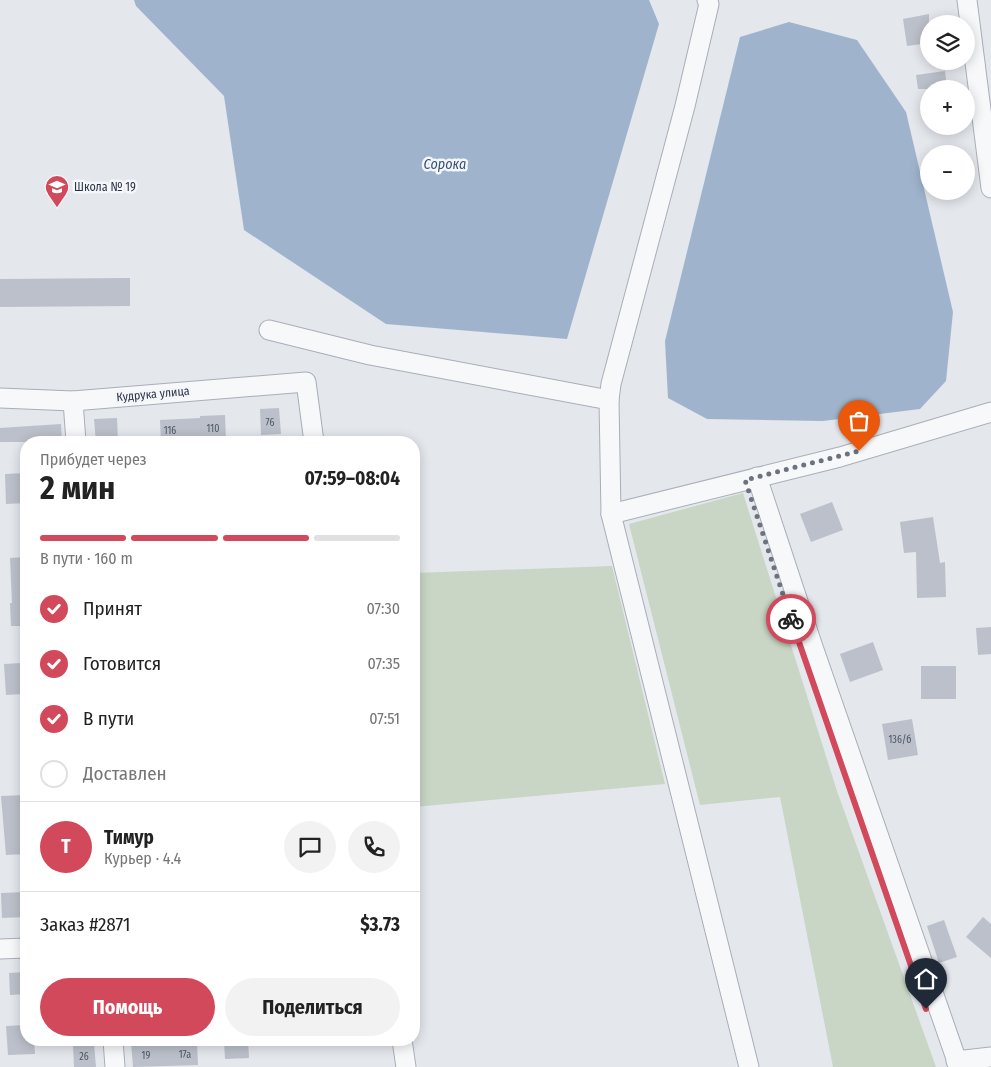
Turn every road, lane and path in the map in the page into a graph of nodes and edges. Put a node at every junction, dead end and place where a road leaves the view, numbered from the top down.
1 (707, 0) edge
2 (967, 0) edge
3 (991, 188) edge
4 (269, 330) dead end
5 (0, 398) edge
6 (609, 400) junction
7 (73, 401) junction
8 (991, 412) edge
9 (76, 436) edge
10 (313, 436) edge
11 (751, 479) junction
12 (611, 514) junction
13 (20, 948) edge
14 (0, 949) edge
15 (113, 1046) edge
16 (403, 1046) edge
17 (991, 1057) edge
18 (954, 1065) edge
19 (115, 1067) edge
20 (406, 1067) edge
21 (749, 1067) edge

1 - 6 street
2 - 3 street
4 - 6 street
5 - 7 street, Кудрука улица
6 - 12 street
7 - 9 street
7 - 10 street, Кудрука улица
8 - 11 street
11 - 12 street
11 - 18 street
12 - 21 street
13 - 14 street
15 - 19 street
16 - 20 street
17 - 18 street

